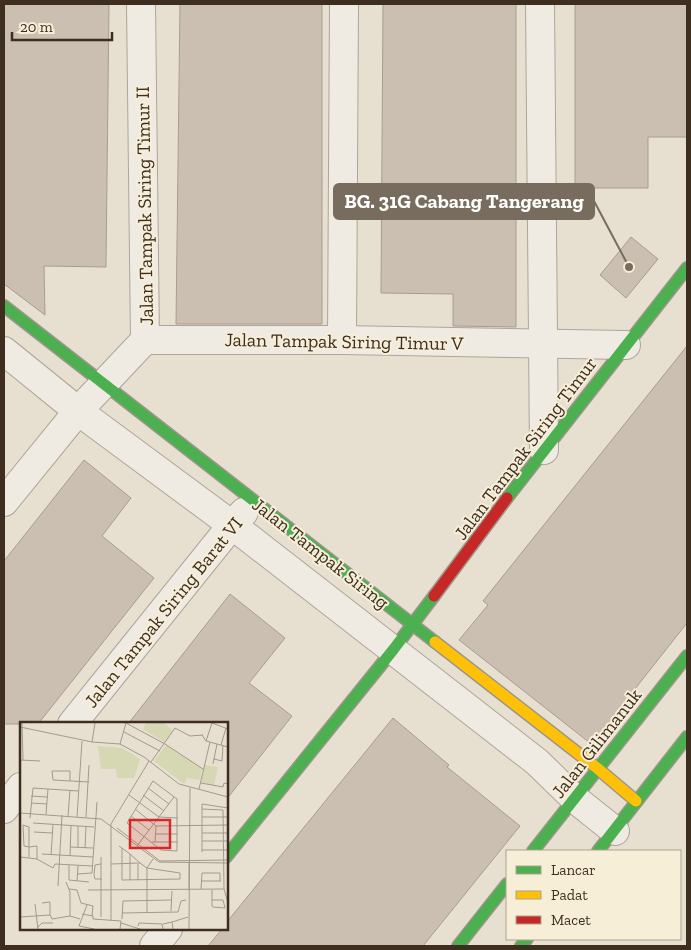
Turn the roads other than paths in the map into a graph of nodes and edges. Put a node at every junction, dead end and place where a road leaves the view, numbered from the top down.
1 (141, 4) edge
2 (344, 4) edge
3 (540, 4) edge
4 (687, 268) edge
5 (4, 306) edge
6 (145, 340) junction
7 (342, 340) junction
8 (542, 344) junction
9 (626, 345) junction
10 (4, 351) edge
11 (104, 383) junction
12 (78, 411) junction
13 (544, 450) junction
14 (255, 501) junction
15 (4, 502) edge
16 (232, 525) junction
17 (413, 625) junction
18 (393, 650) junction
19 (687, 656) edge
20 (74, 722) edge
21 (687, 737) edge
22 (597, 768) junction
23 (20, 788) edge
24 (574, 799) junction
25 (636, 801) junction
26 (4, 808) edge
27 (606, 841) edge
28 (534, 850) edge
29 (228, 855) edge
30 (506, 885) edge
31 (167, 930) edge
32 (154, 946) edge
33 (458, 946) edge

1 - 6 street, Jalan Tampak Siring Timur II
2 - 7 street
3 - 8 street
4 - 9 street, Jalan Tampak Siring Timur
5 - 11 street, Jalan Tampak Siring
6 - 7 street, Jalan Tampak Siring Timur V
6 - 11 street, Jalan Tampak Siring Timur II
7 - 8 street, Jalan Tampak Siring Timur V
8 - 9 street, Jalan Tampak Siring Timur V
8 - 13 street
9 - 13 street, Jalan Tampak Siring Timur
10 - 12 street, Jalan Tampak Siring
11 - 12 street, Jalan Tampak Siring Timur II
11 - 14 street, Jalan Tampak Siring
12 - 15 street, Jalan Tampak Siring Timur II
12 - 16 street, Jalan Tampak Siring
13 - 17 street, Jalan Tampak Siring Timur
14 - 16 street, Jalan Tampak Siring Barat VI
14 - 17 street, Jalan Tampak Siring
16 - 18 street, Jalan Tampak Siring
16 - 20 street, Jalan Tampak Siring Barat VI
17 - 18 street, Jalan Tampak Siring Timur
17 - 22 street, Jalan Tampak Siring
18 - 24 street, Jalan Tampak Siring
18 - 29 street, Jalan Tampak Siring Timur
19 - 22 street, Jalan Gilimanuk
21 - 25 street
22 - 24 street, Jalan Gilimanuk
22 - 25 street, Jalan Tampak Siring
23 - 26 street
24 - 27 street, Jalan Tampak Siring
24 - 28 street, Jalan Gilimanuk
25 - 27 street
30 - 33 street
31 - 32 street

